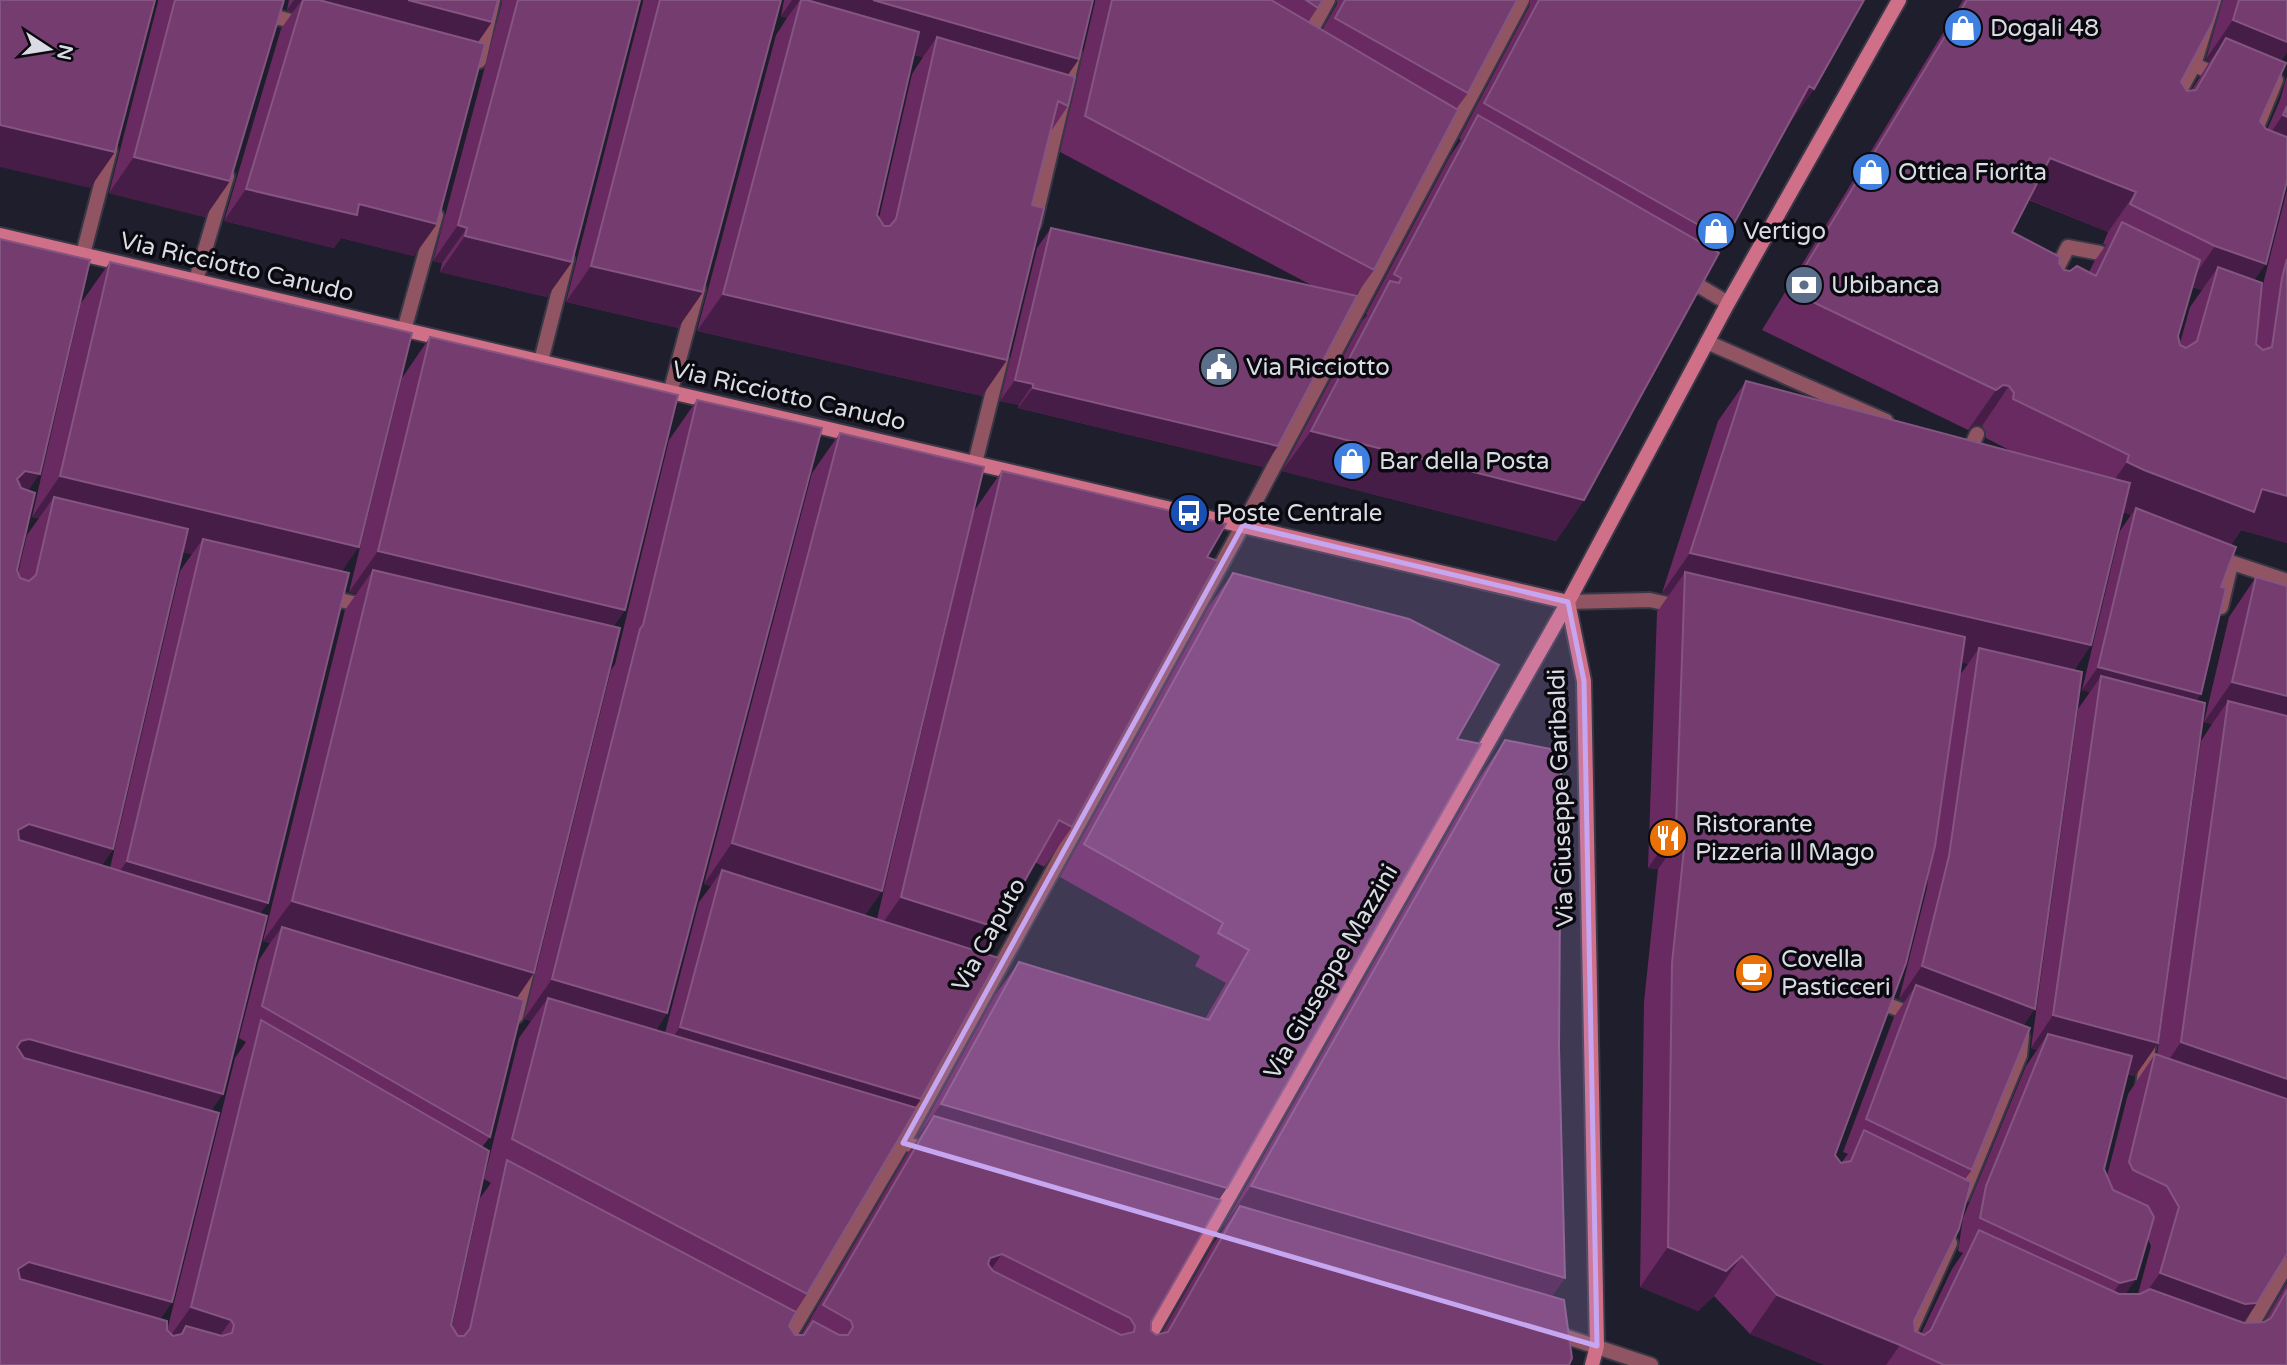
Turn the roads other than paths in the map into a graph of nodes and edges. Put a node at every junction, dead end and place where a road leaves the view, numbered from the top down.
1 (280, 0) edge
2 (493, 0) edge
3 (1328, 0) edge
4 (1522, 0) edge
5 (1899, 0) edge
6 (2214, 0) edge
7 (249, 10) edge
8 (273, 23) junction
9 (316, 28) edge
10 (1077, 40) edge
11 (1297, 57) edge
12 (2280, 64) edge
13 (2194, 65) junction
14 (470, 69) edge
15 (2232, 81) edge
16 (2169, 111) edge
17 (114, 134) edge
18 (2248, 148) edge
19 (232, 162) edge
20 (440, 200) edge
21 (0, 235) edge
22 (1030, 239) edge
23 (572, 241) edge
24 (81, 261) junction
25 (1669, 269) edge
26 (2136, 271) edge
27 (702, 273) edge
28 (196, 280) junction
29 (2046, 290) edge
30 (1728, 303) junction
31 (404, 330) junction
32 (1707, 342) junction
33 (1004, 344) edge
34 (397, 357) edge
35 (541, 361) junction
36 (671, 391) junction
37 (664, 418) edge
38 (1905, 429) edge
39 (1977, 434) dead end
40 (1967, 456) edge
41 (975, 463) junction
42 (969, 489) edge
43 (1243, 525) junction
44 (2196, 550) edge
45 (2231, 564) junction
46 (2287, 581) edge
47 (312, 593) edge
48 (1568, 601) junction
49 (378, 609) edge
50 (1691, 609) edge
51 (2218, 618) edge
52 (530, 959) edge
53 (1888, 1005) edge
54 (2152, 1021) edge
55 (1936, 1023) edge
56 (513, 1027) edge
57 (2024, 1027) edge
58 (2143, 1088) dead end
59 (864, 1132) edge
60 (903, 1143) junction
61 (943, 1155) edge
62 (1959, 1205) edge
63 (1954, 1232) edge
64 (2287, 1264) edge
65 (1543, 1330) edge
66 (1597, 1346) junction
67 (2235, 1352) edge
68 (772, 1365) edge
69 (1132, 1365) edge
70 (1592, 1365) edge
71 (1651, 1365) edge
72 (1895, 1365) edge

1 - 8 street
2 - 14 street
3 - 11 street
4 - 43 street, Via Caputo
5 - 30 main road
6 - 13 street
7 - 8 street
8 - 9 street
10 - 22 street
12 - 18 street
13 - 15 street
13 - 16 street
17 - 24 street
19 - 28 street
20 - 31 street
21 - 24 main road, Via Ricciotto Canudo
23 - 35 street
24 - 28 main road, Via Ricciotto Canudo
25 - 30 street
26 - 29 street
27 - 36 street
28 - 31 main road, Via Ricciotto Canudo
30 - 32 main road
31 - 34 street
31 - 35 main road, Via Ricciotto Canudo
32 - 38 street
32 - 48 main road
33 - 41 street
35 - 36 main road, Via Ricciotto Canudo
36 - 37 street
36 - 41 main road, Via Ricciotto Canudo
39 - 40 street
41 - 42 street
41 - 43 main road, Via Ricciotto Canudo
43 - 48 main road, Via Ricciotto Canudo
43 - 60 street, Via Caputo
44 - 45 street
45 - 46 street
45 - 51 street
47 - 49 street
48 - 50 street
48 - 66 main road, Via Giuseppe Garibaldi
48 - 69 main road, Via Giuseppe Mazzini
52 - 56 street
53 - 55 street
54 - 58 street
57 - 62 street
59 - 60 street
60 - 61 street
60 - 68 street, Via Caputo
63 - 72 street
64 - 67 street
65 - 66 street
66 - 70 main road, Via Giuseppe Garibaldi
66 - 71 street

